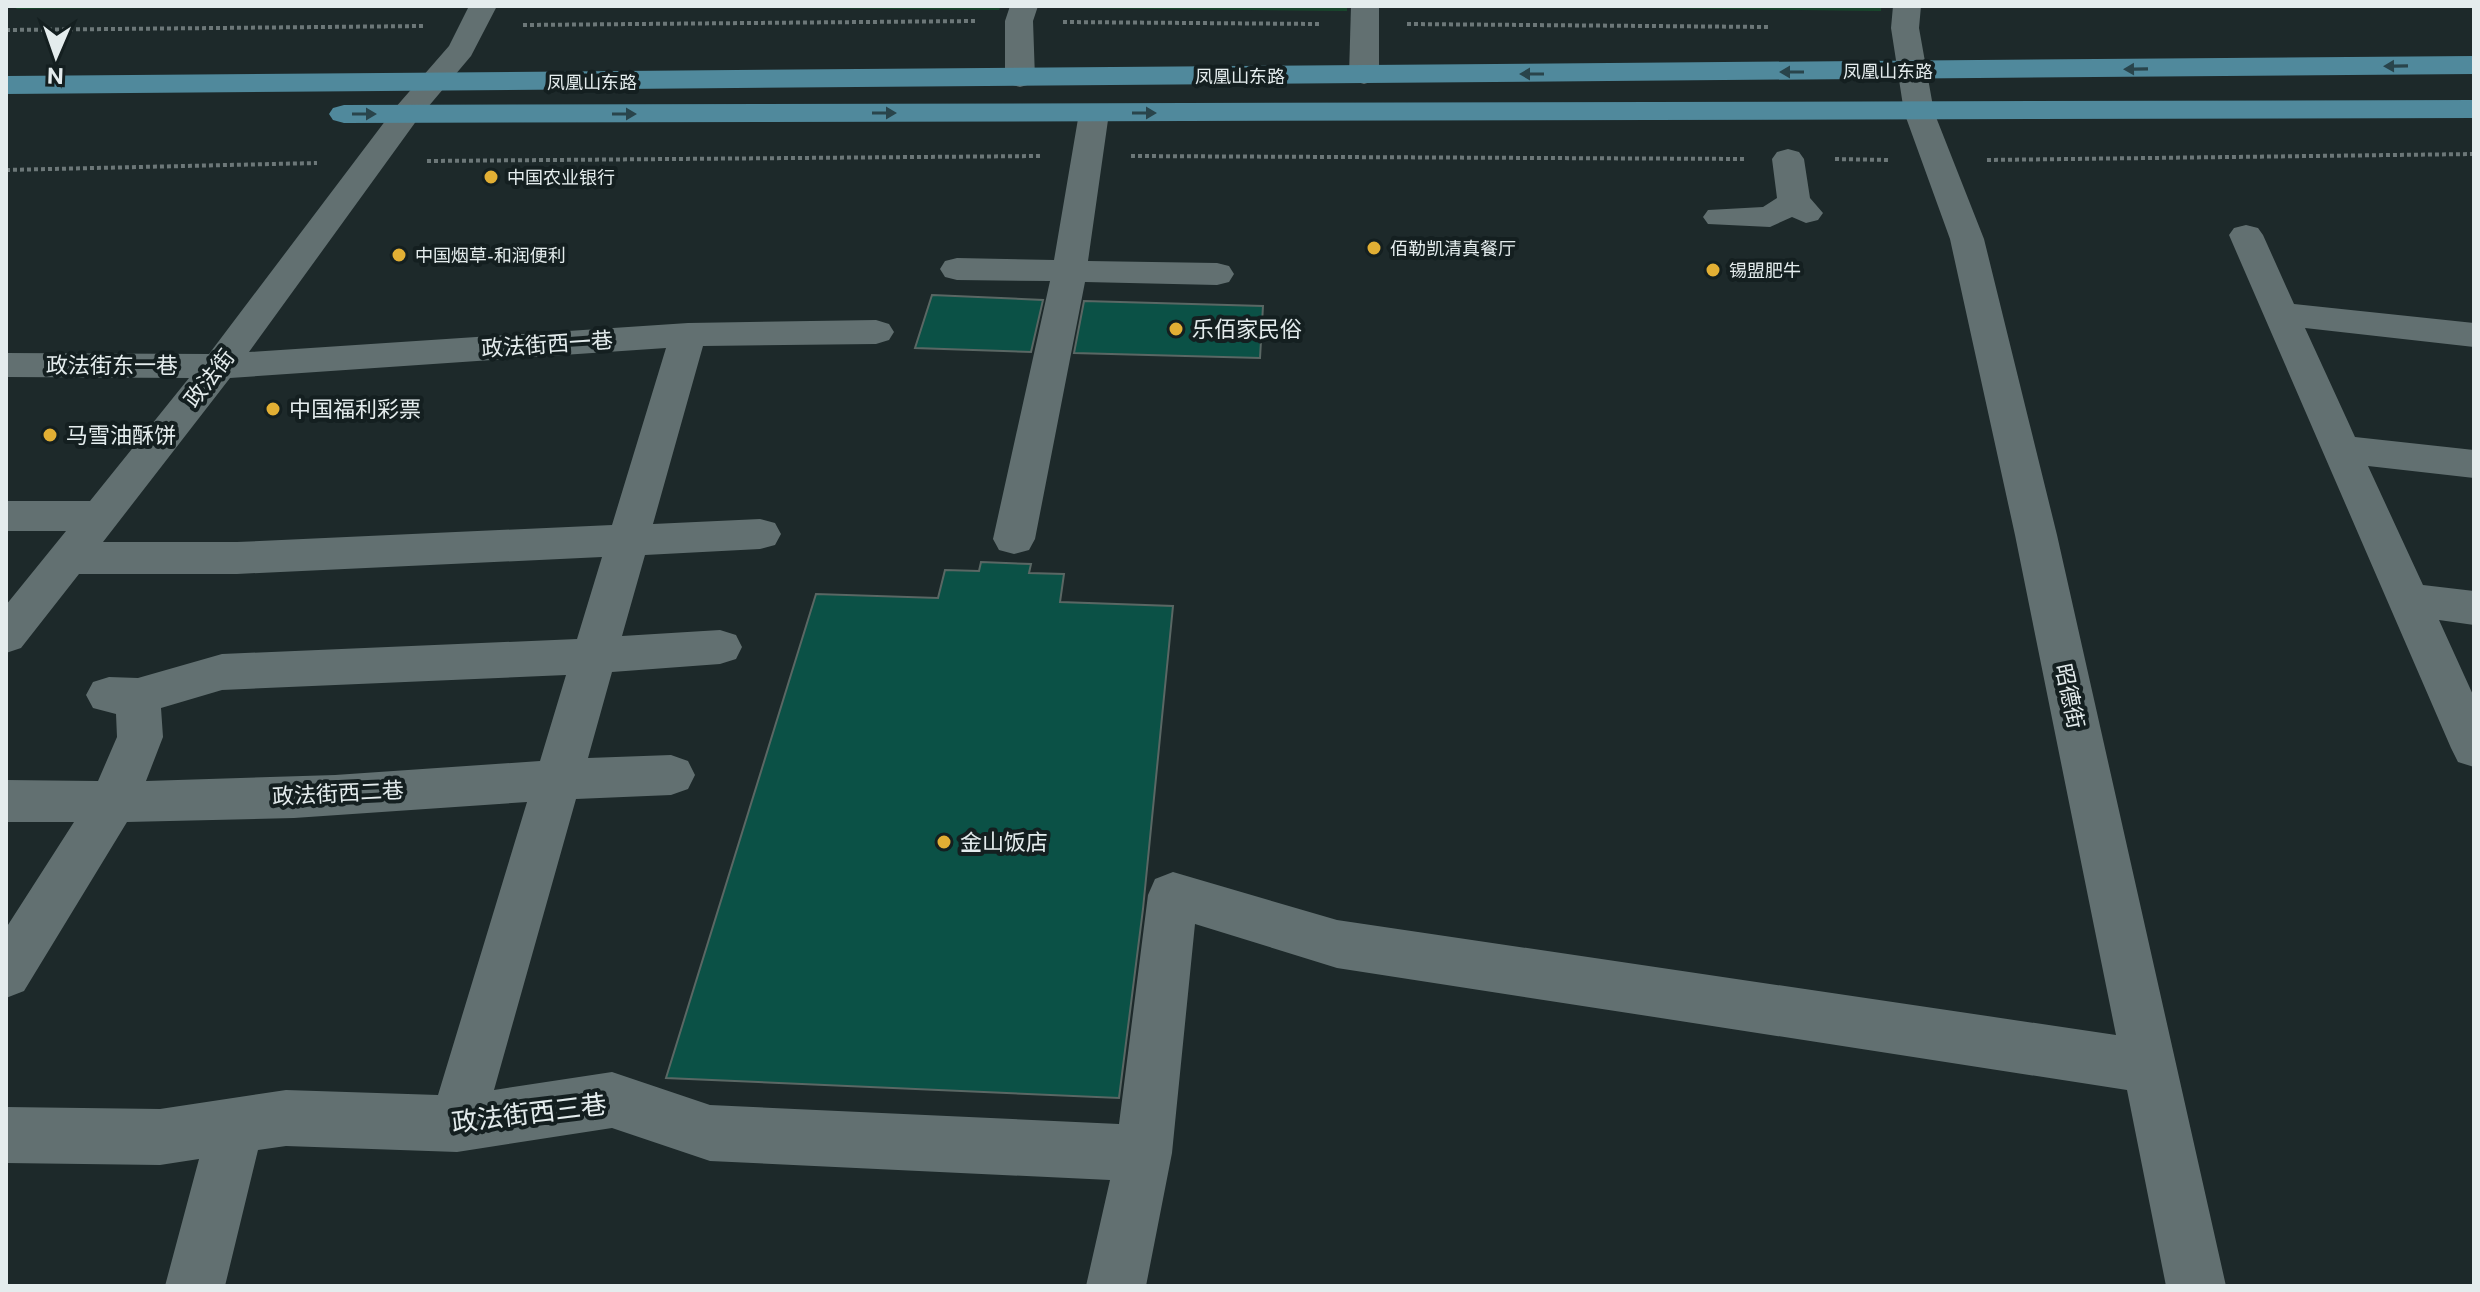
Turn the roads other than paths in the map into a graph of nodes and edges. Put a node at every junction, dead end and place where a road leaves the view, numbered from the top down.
1 (1907, 6) edge
2 (1021, 14) edge
3 (1364, 15) edge
4 (480, 16) edge
5 (2474, 65) edge
6 (1364, 75) junction
7 (1020, 78) junction
8 (434, 83) junction
9 (6, 85) edge
10 (1915, 92) junction
11 (2474, 109) edge
12 (1094, 113) junction
13 (310, 114) dead end
14 (406, 114) junction
15 (1788, 159) road end
16 (1720, 217) dead end
17 (2246, 235) dead end
18 (957, 269) dead end
19 (1070, 271) junction
20 (1217, 274) dead end
21 (2281, 314) junction
22 (876, 332) dead end
23 (688, 335) junction
24 (2474, 335) edge
25 (6, 365) edge
26 (219, 366) junction
27 (2341, 449) junction
28 (2474, 464) edge
29 (6, 516) edge
30 (101, 516) junction
31 (760, 534) dead end
32 (628, 537) junction
33 (1014, 539) dead end
34 (68, 558) junction
35 (2408, 599) junction
36 (2474, 608) edge
37 (6, 636) edge
38 (720, 647) dead end
39 (593, 656) junction
40 (2474, 748) edge
41 (671, 775) dead end
42 (558, 778) junction
43 (6, 801) edge
44 (113, 803) junction
45 (6, 974) edge
46 (2149, 1067) junction
47 (457, 1124) junction
48 (236, 1125) junction
49 (6, 1135) edge
50 (1144, 1153) junction
51 (195, 1286) edge
52 (1116, 1286) edge
53 (2196, 1286) edge

1 - 10 street, 昭德街
2 - 7 street
3 - 6 street
4 - 8 street, 政法街
5 -> 10 main road, 凤凰山东路
6 - 7 main road, 凤凰山东路
10 -> 6 main road, 凤凰山东路
7 - 8 main road, 凤凰山东路
8 - 9 main road, 凤凰山东路
8 - 14 street, 政法街
10 - 11 main road, 凤凰山东路
12 -> 10 main road, 凤凰山东路
10 - 46 street, 昭德街
14 -> 12 main road, 凤凰山东路
12 - 19 street
13 -> 14 main road, 凤凰山东路
14 - 26 street, 政法街
15 - 16 street
17 - 21 street
18 - 19 street
19 - 20 street
19 - 33 street
21 - 24 street
21 - 27 street
22 - 23 street, 政法街西一巷
23 - 26 street, 政法街西一巷
23 - 32 street
25 - 26 street, 政法街东一巷
26 - 30 street, 政法街
27 - 28 street
27 - 35 street
29 - 30 street
30 - 34 street, 政法街
31 - 32 street
32 - 34 street
32 - 39 street
34 - 37 street, 政法街
35 - 36 street
35 - 40 street
38 - 39 street
39 - 42 street
39 - 44 street
41 - 42 street, 政法街西二巷
42 - 44 street, 政法街西二巷
42 - 47 street
43 - 44 street, 政法街西二巷
44 - 45 street
46 - 50 street
46 - 53 street, 昭德街
47 - 48 street, 政法街西三巷
47 - 50 street, 政法街西三巷
48 - 49 street, 政法街西三巷
48 - 51 street
50 - 52 street

